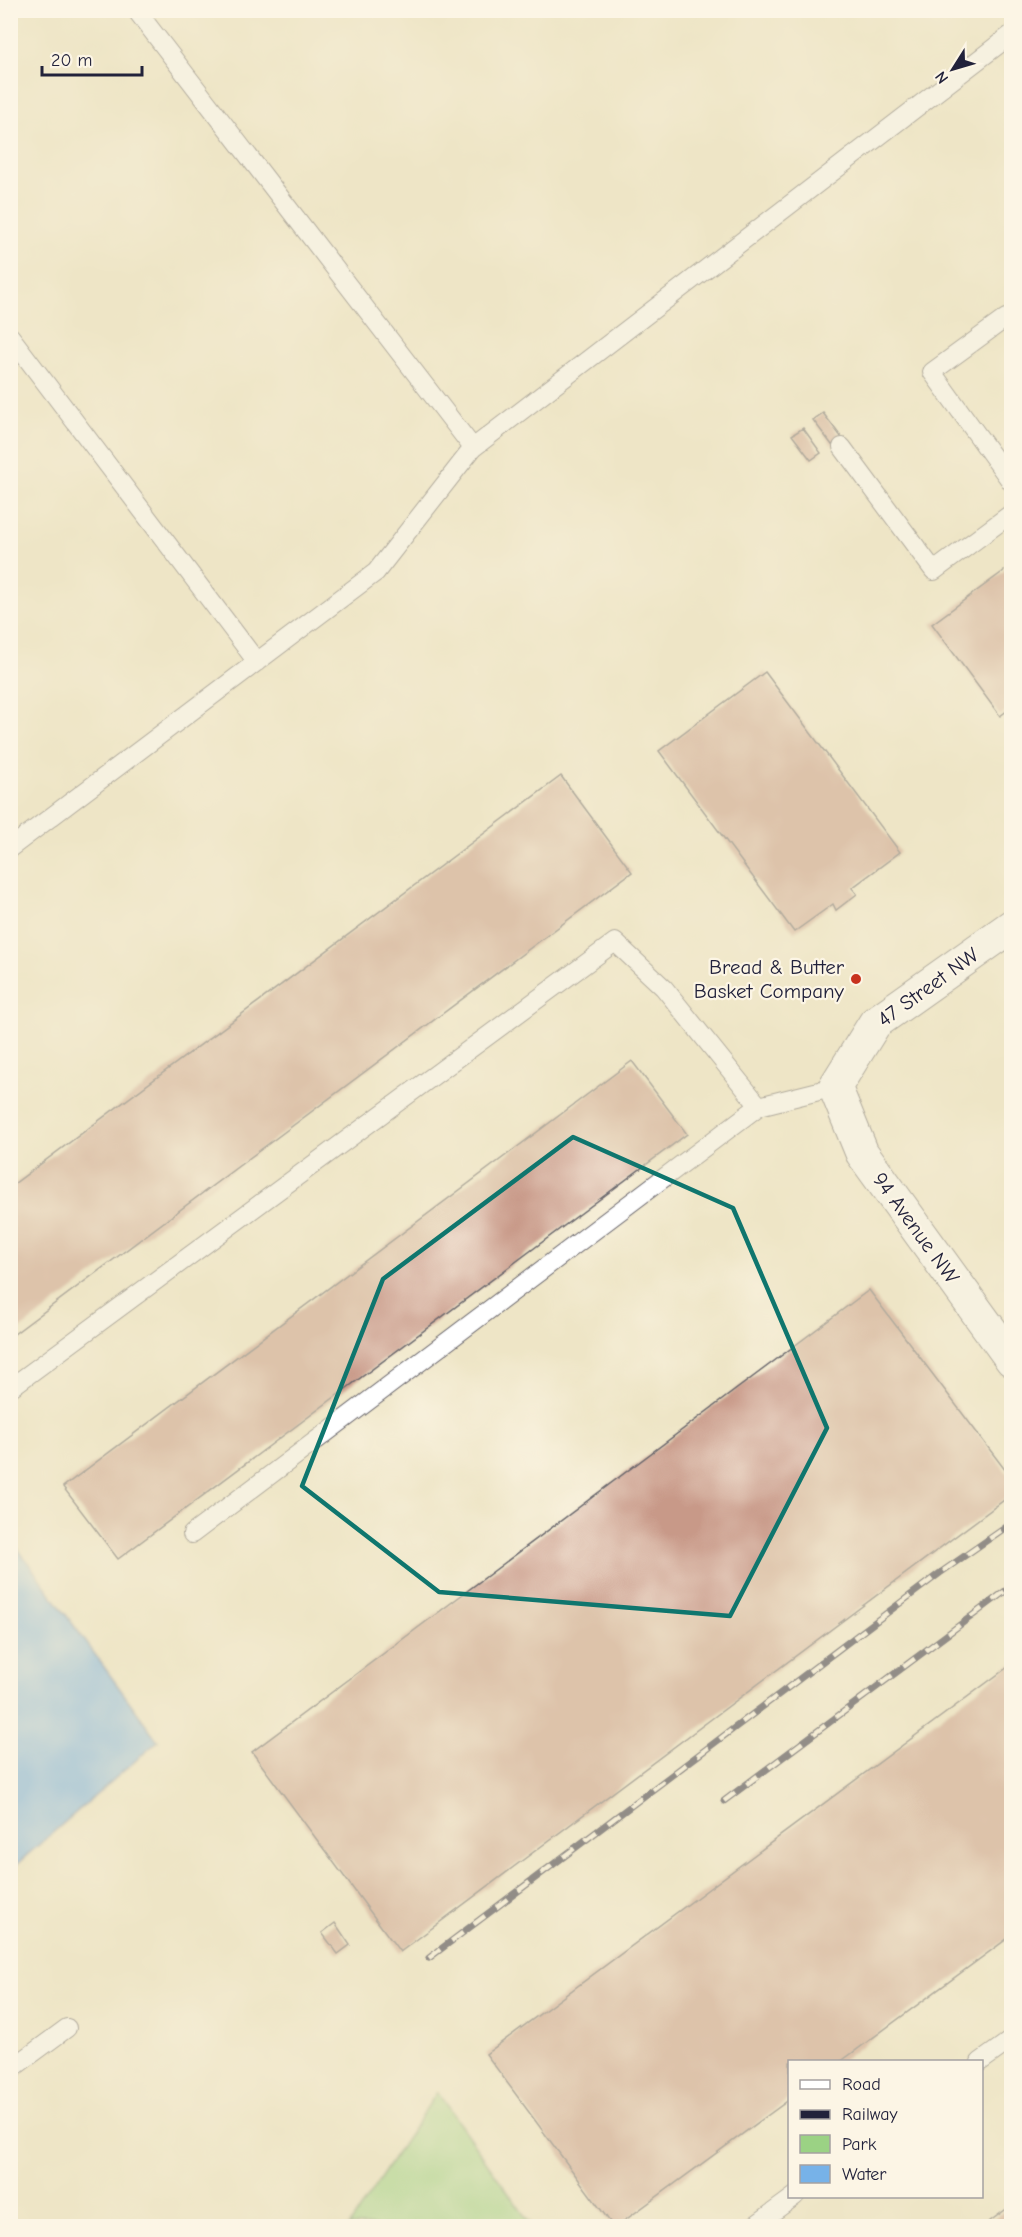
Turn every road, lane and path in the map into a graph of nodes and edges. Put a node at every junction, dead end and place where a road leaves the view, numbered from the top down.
1 (136, 10) edge
2 (1011, 34) edge
3 (1011, 325) edge
4 (10, 336) edge
5 (842, 447) dead end
6 (473, 448) junction
7 (1011, 483) edge
8 (1011, 513) edge
9 (257, 662) junction
10 (10, 848) edge
11 (1011, 926) edge
12 (835, 1087) junction
13 (759, 1106) junction
14 (1011, 1360) edge
15 (13, 1386) dead end
16 (192, 1534) dead end
17 (67, 2028) dead end
18 (1011, 2039) edge
19 (981, 2060) edge
20 (10, 2070) edge
21 (792, 2198) edge
22 (754, 2226) edge

1 - 6 lane
2 - 6 lane
3 - 7 lane
4 - 9 lane
5 - 8 lane
6 - 9 lane
9 - 10 lane
11 - 12 street, 47 Street NW
12 - 13 lane
12 - 14 street, 94 Avenue NW
13 - 15 lane
13 - 16 lane
17 - 20 lane
18 - 19 lane
21 - 22 lane

